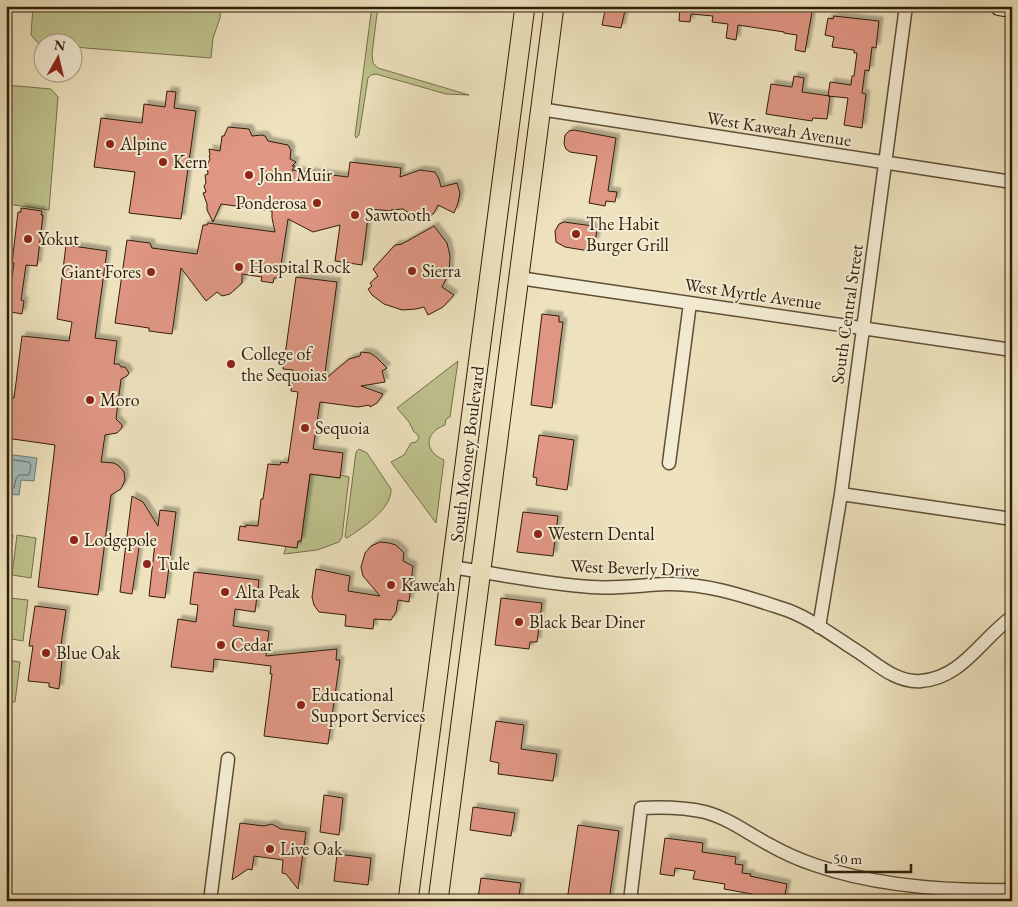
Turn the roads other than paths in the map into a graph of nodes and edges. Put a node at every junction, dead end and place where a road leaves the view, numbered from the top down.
1 (525, 6) edge
2 (554, 6) edge
3 (906, 6) edge
4 (999, 6) edge
5 (1012, 8) edge
6 (540, 110) junction
7 (885, 163) junction
8 (1012, 182) edge
9 (520, 278) junction
10 (690, 303) junction
11 (862, 327) junction
12 (1012, 350) edge
13 (668, 463) dead end
14 (841, 494) junction
15 (1012, 519) edge
16 (452, 567) junction
17 (481, 572) junction
18 (1012, 617) edge
19 (819, 626) junction
20 (228, 759) dead end
21 (1012, 890) edge
22 (210, 901) edge
23 (408, 901) edge
24 (438, 901) edge
25 (630, 901) edge

1 - 16 main road, South Mooney Boulevard
2 - 6 main road, South Mooney Boulevard
3 - 7 street, South Central Street
4 - 5 main road
6 - 7 street, West Kaweah Avenue
6 - 9 main road, South Mooney Boulevard
7 - 8 street, West Kaweah Avenue
7 - 11 street, South Central Street
9 - 10 street, West Myrtle Avenue
9 - 17 main road, South Mooney Boulevard
10 - 11 street, West Myrtle Avenue
10 - 13 street
11 - 12 street, West Myrtle Avenue
11 - 14 street, South Central Street
14 - 15 street
14 - 19 street, South Central Street
16 - 17 street, West Beverly Drive
16 - 23 main road, South Mooney Boulevard
17 - 19 street, West Beverly Drive
17 - 24 main road, South Mooney Boulevard
18 - 19 street, West Beverly Drive
20 - 22 street
21 - 25 street

